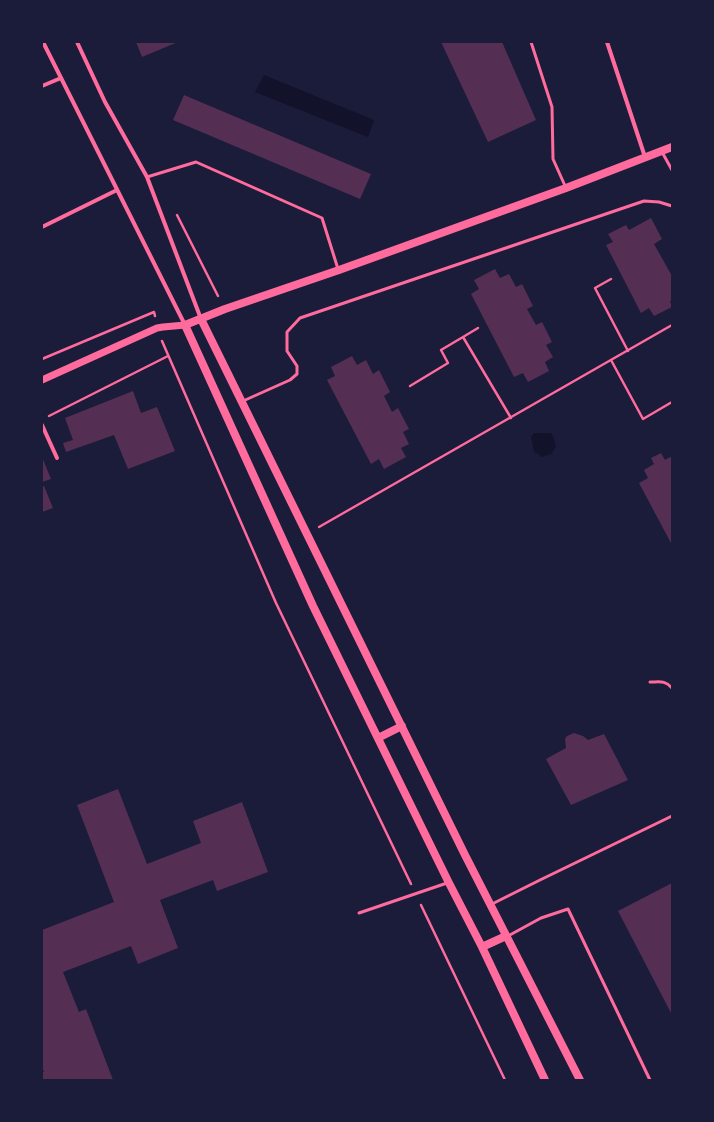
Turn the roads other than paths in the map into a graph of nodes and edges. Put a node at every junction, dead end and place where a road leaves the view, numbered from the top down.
1 (43, 42) edge
2 (78, 42) edge
3 (531, 42) edge
4 (607, 42) edge
5 (61, 78) junction
6 (42, 86) edge
7 (672, 147) edge
8 (661, 151) junction
9 (645, 157) junction
10 (672, 170) edge
11 (147, 177) junction
12 (566, 188) junction
13 (117, 190) junction
14 (672, 206) edge
15 (42, 227) edge
16 (339, 270) junction
17 (201, 319) junction
18 (185, 325) junction
19 (42, 380) edge
20 (241, 401) junction
21 (42, 424) edge
22 (57, 458) dead end
23 (650, 682) dead end
24 (672, 688) edge
25 (402, 726) junction
26 (378, 738) junction
27 (672, 816) edge
28 (449, 883) junction
29 (492, 905) junction
30 (359, 913) dead end
31 (506, 936) junction
32 (482, 947) junction
33 (545, 1080) edge
34 (580, 1080) edge
35 (650, 1080) edge

1 - 5 street
2 - 11 street
3 - 12 lane
4 - 9 street
5 - 6 street
5 - 13 street
7 - 8 main road
8 - 9 main road
8 - 10 lane
9 - 12 main road
11 - 16 lane
11 - 17 street
12 - 16 main road
13 - 15 street
13 - 18 street
14 - 20 lane
16 - 17 main road
17 - 18 main road
17 - 20 main road
18 - 19 street
18 - 26 main road
20 - 25 main road
21 - 22 street
23 - 24 lane
25 - 26 main road
25 - 29 main road
26 - 28 main road
27 - 29 lane
28 - 30 lane
28 - 32 main road
29 - 31 main road
31 - 32 main road
31 - 34 main road
31 - 35 lane
32 - 33 main road

